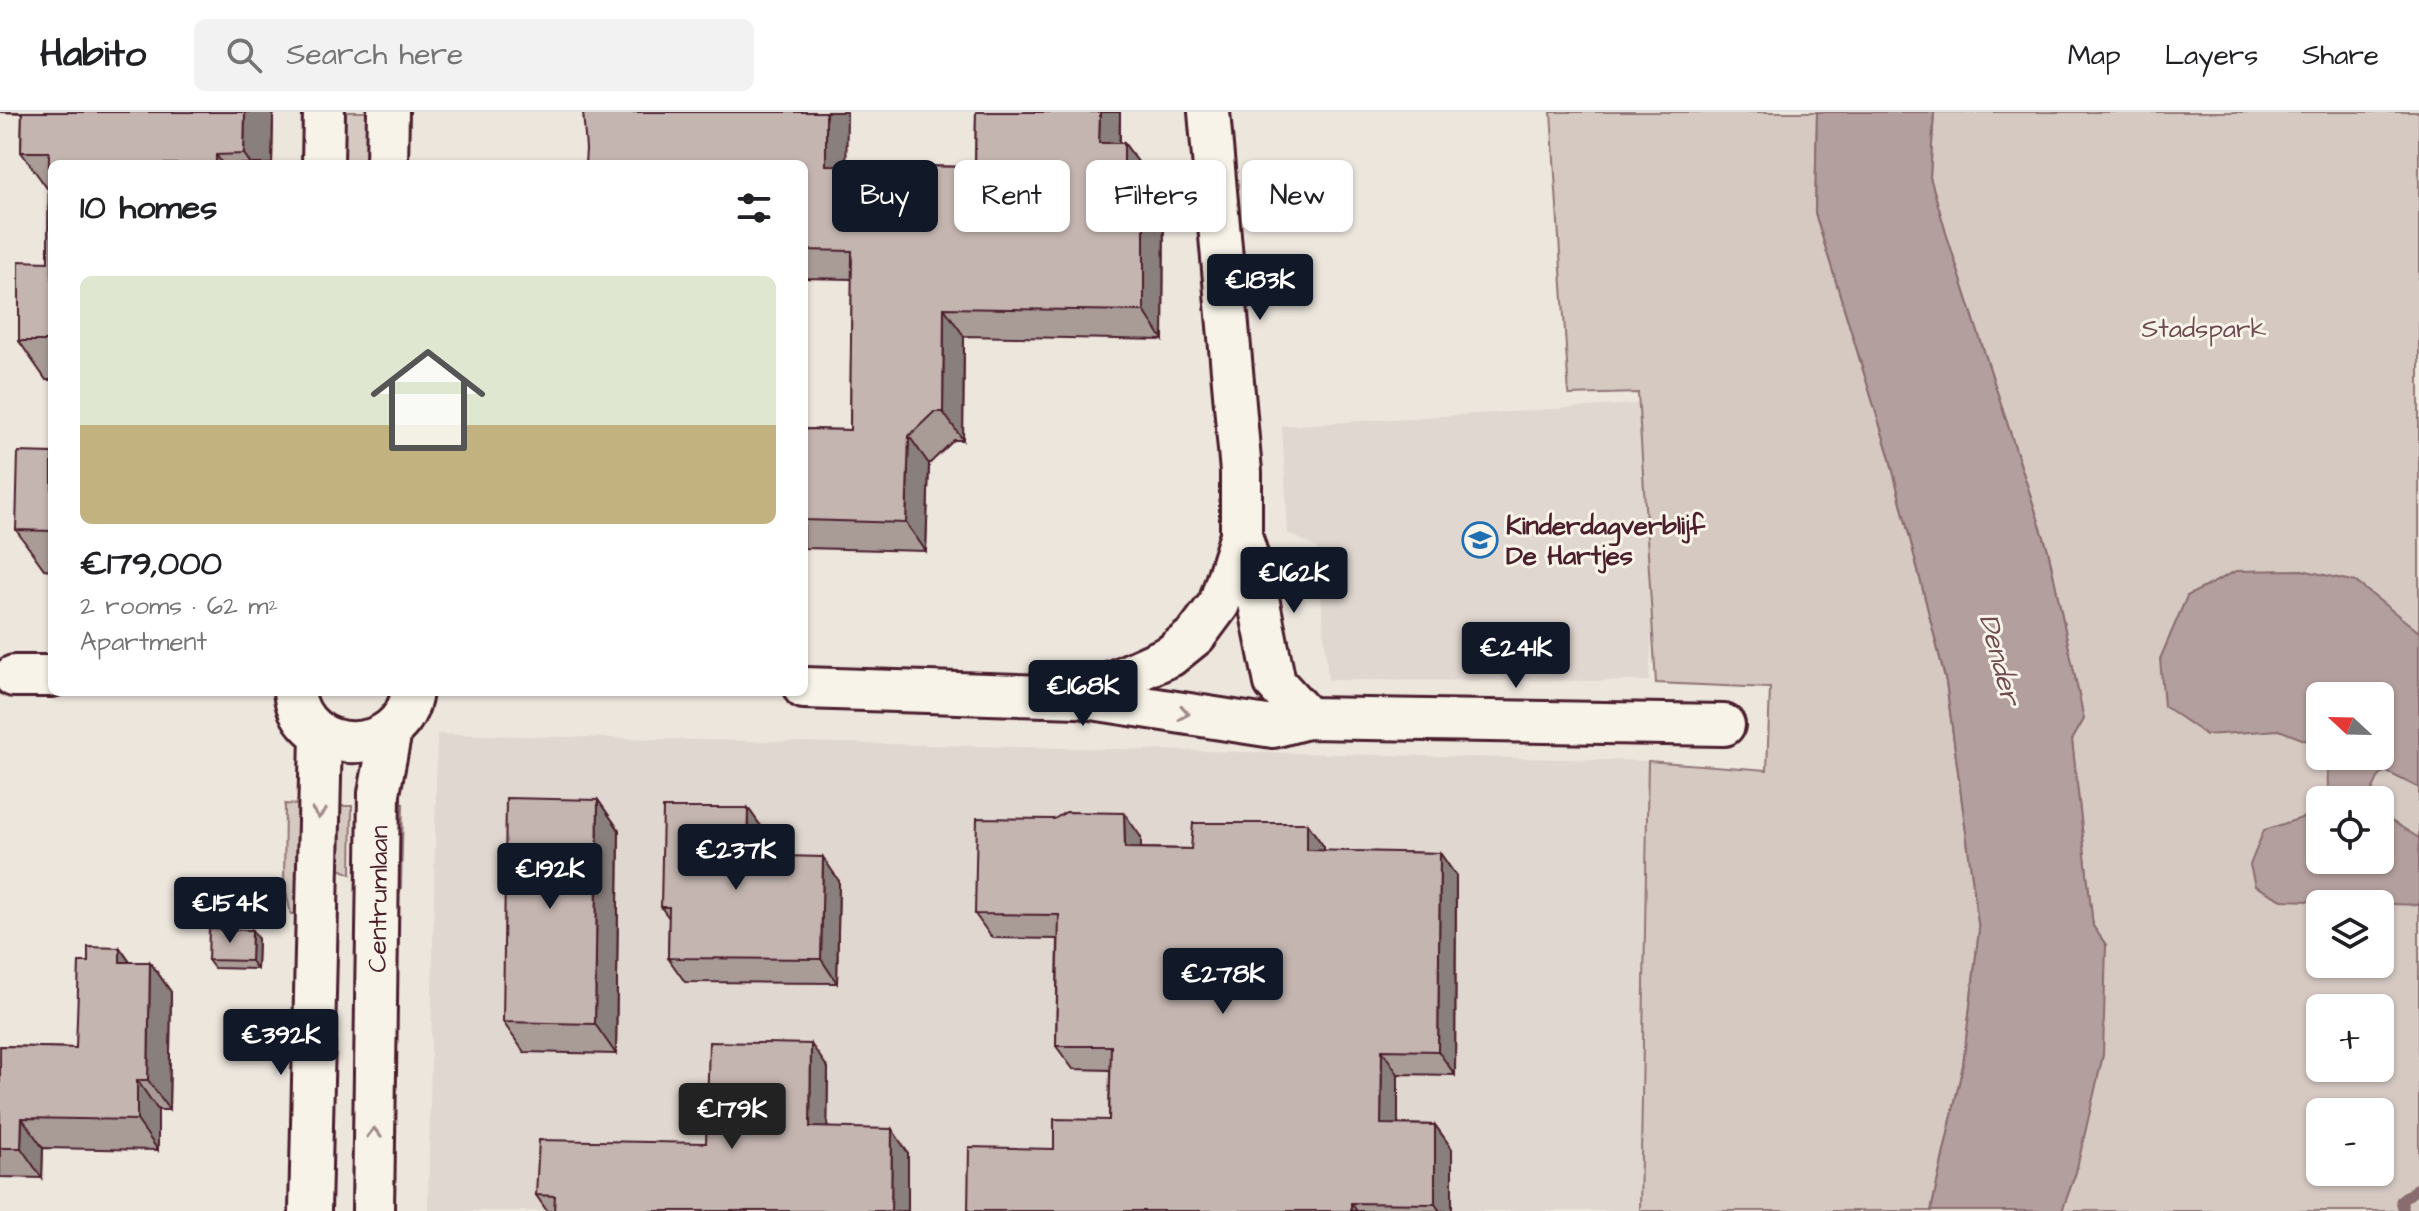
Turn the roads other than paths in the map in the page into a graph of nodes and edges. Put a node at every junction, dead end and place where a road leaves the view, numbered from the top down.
1 (324, 112) edge
2 (388, 112) edge
3 (1209, 112) edge
4 (323, 160) edge
5 (387, 160) edge
6 (1241, 535) junction
7 (808, 688) edge
8 (294, 696) edge
9 (411, 696) edge
10 (1079, 697) junction
11 (1307, 718) junction
12 (1724, 725) dead end
13 (391, 731) junction
14 (321, 735) junction
15 (310, 1193) edge
16 (374, 1193) edge

1 - 4 street
2 - 5 street
3 - 6 street
6 - 10 street
6 - 11 street
7 - 10 street
8 - 14 street
9 - 13 street, Centrumlaan
10 -> 11 street
11 - 12 street
13 - 14 street
16 -> 13 street, Centrumlaan
14 -> 15 street
15 - 16 street

